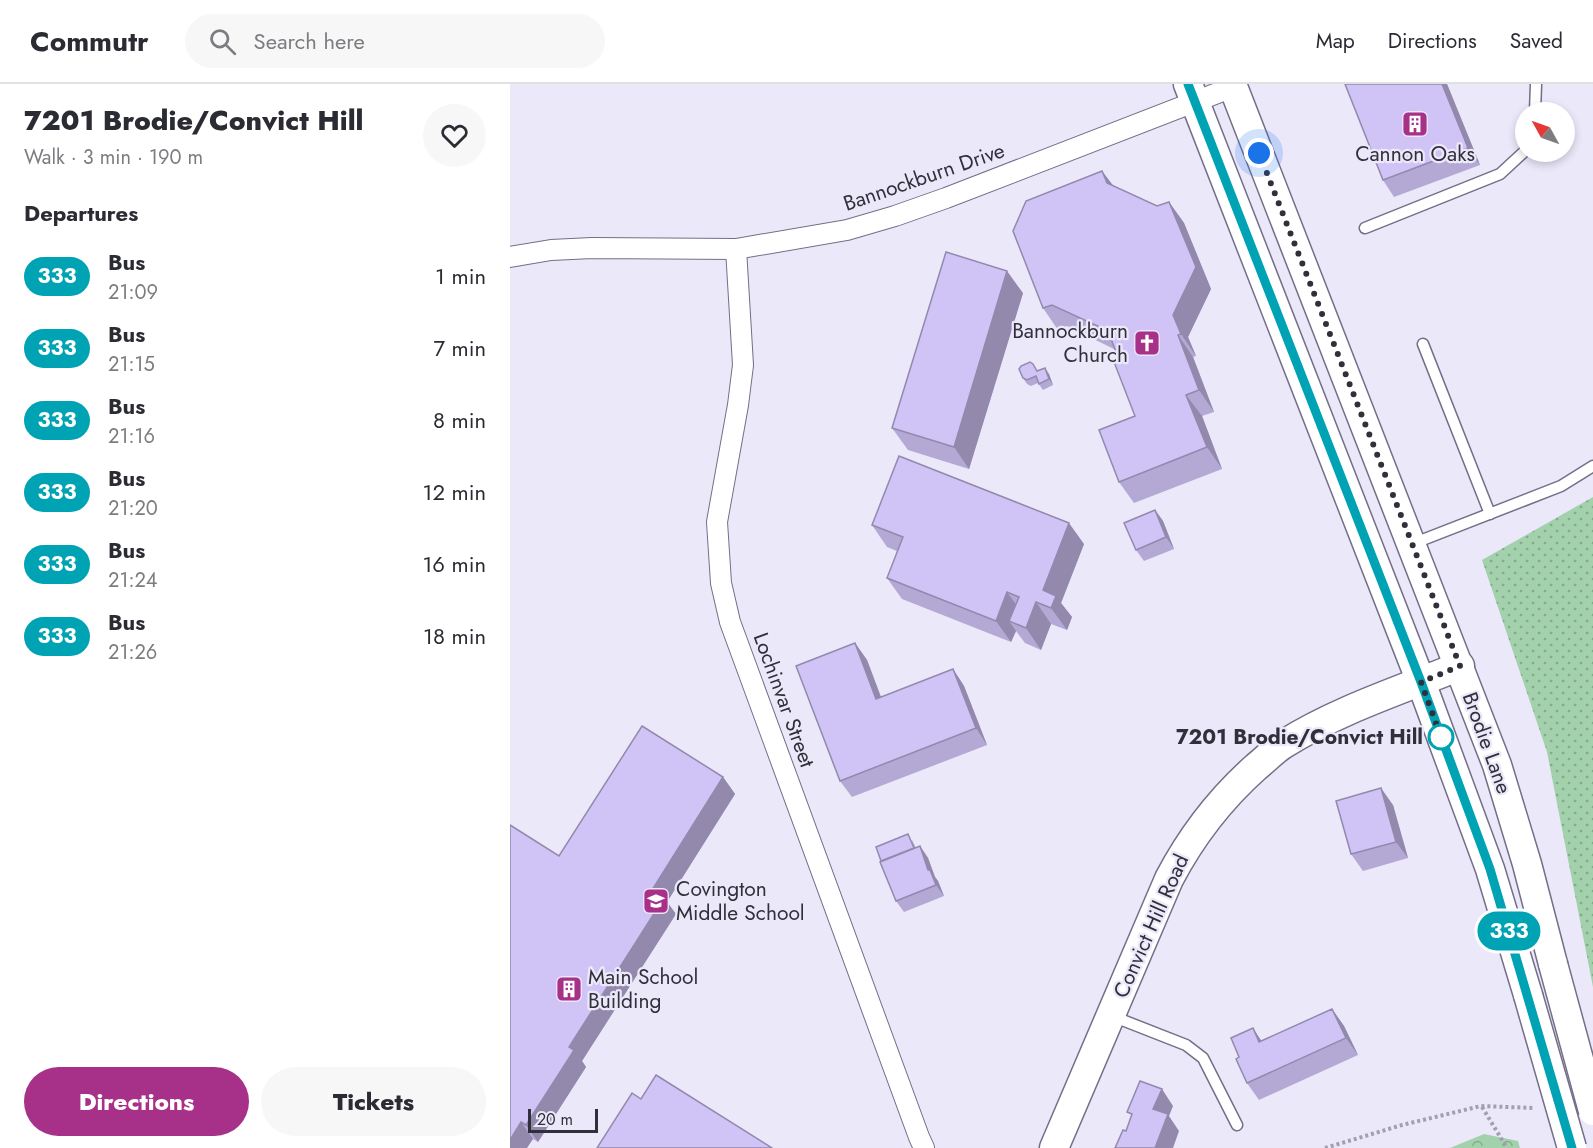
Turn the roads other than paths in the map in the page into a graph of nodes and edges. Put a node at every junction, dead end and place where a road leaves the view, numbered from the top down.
1 (1536, 84) edge
2 (1233, 86) edge
3 (1191, 93) edge
4 (1535, 102) edge
5 (1515, 160) edge
6 (1365, 228) dead end
7 (736, 249) junction
8 (510, 257) edge
9 (1424, 344) dead end
10 (1593, 466) edge
11 (1490, 514) junction
12 (1412, 544) junction
13 (1460, 666) junction
14 (1421, 682) junction
15 (1111, 1016) junction
16 (1593, 1111) edge
17 (1237, 1125) dead end
18 (924, 1148) edge
19 (1054, 1148) edge
20 (1572, 1148) edge

1 - 4 lane
2 - 3 street, Bannockburn Drive
2 - 12 main road, Brodie Lane
3 - 7 street, Bannockburn Drive
3 - 14 main road, Brodie Lane
5 - 6 lane
7 - 8 street, Bannockburn Drive
7 - 18 street, Lochinvar Street
9 - 11 lane
10 - 11 lane
11 - 12 lane
12 - 13 main road, Brodie Lane
13 - 14 main road, Convict Hill Road
13 - 16 main road, Brodie Lane, bridge
14 - 15 main road, Convict Hill Road
14 - 20 main road, Brodie Lane, bridge
15 - 17 lane
15 - 19 main road, Convict Hill Road

